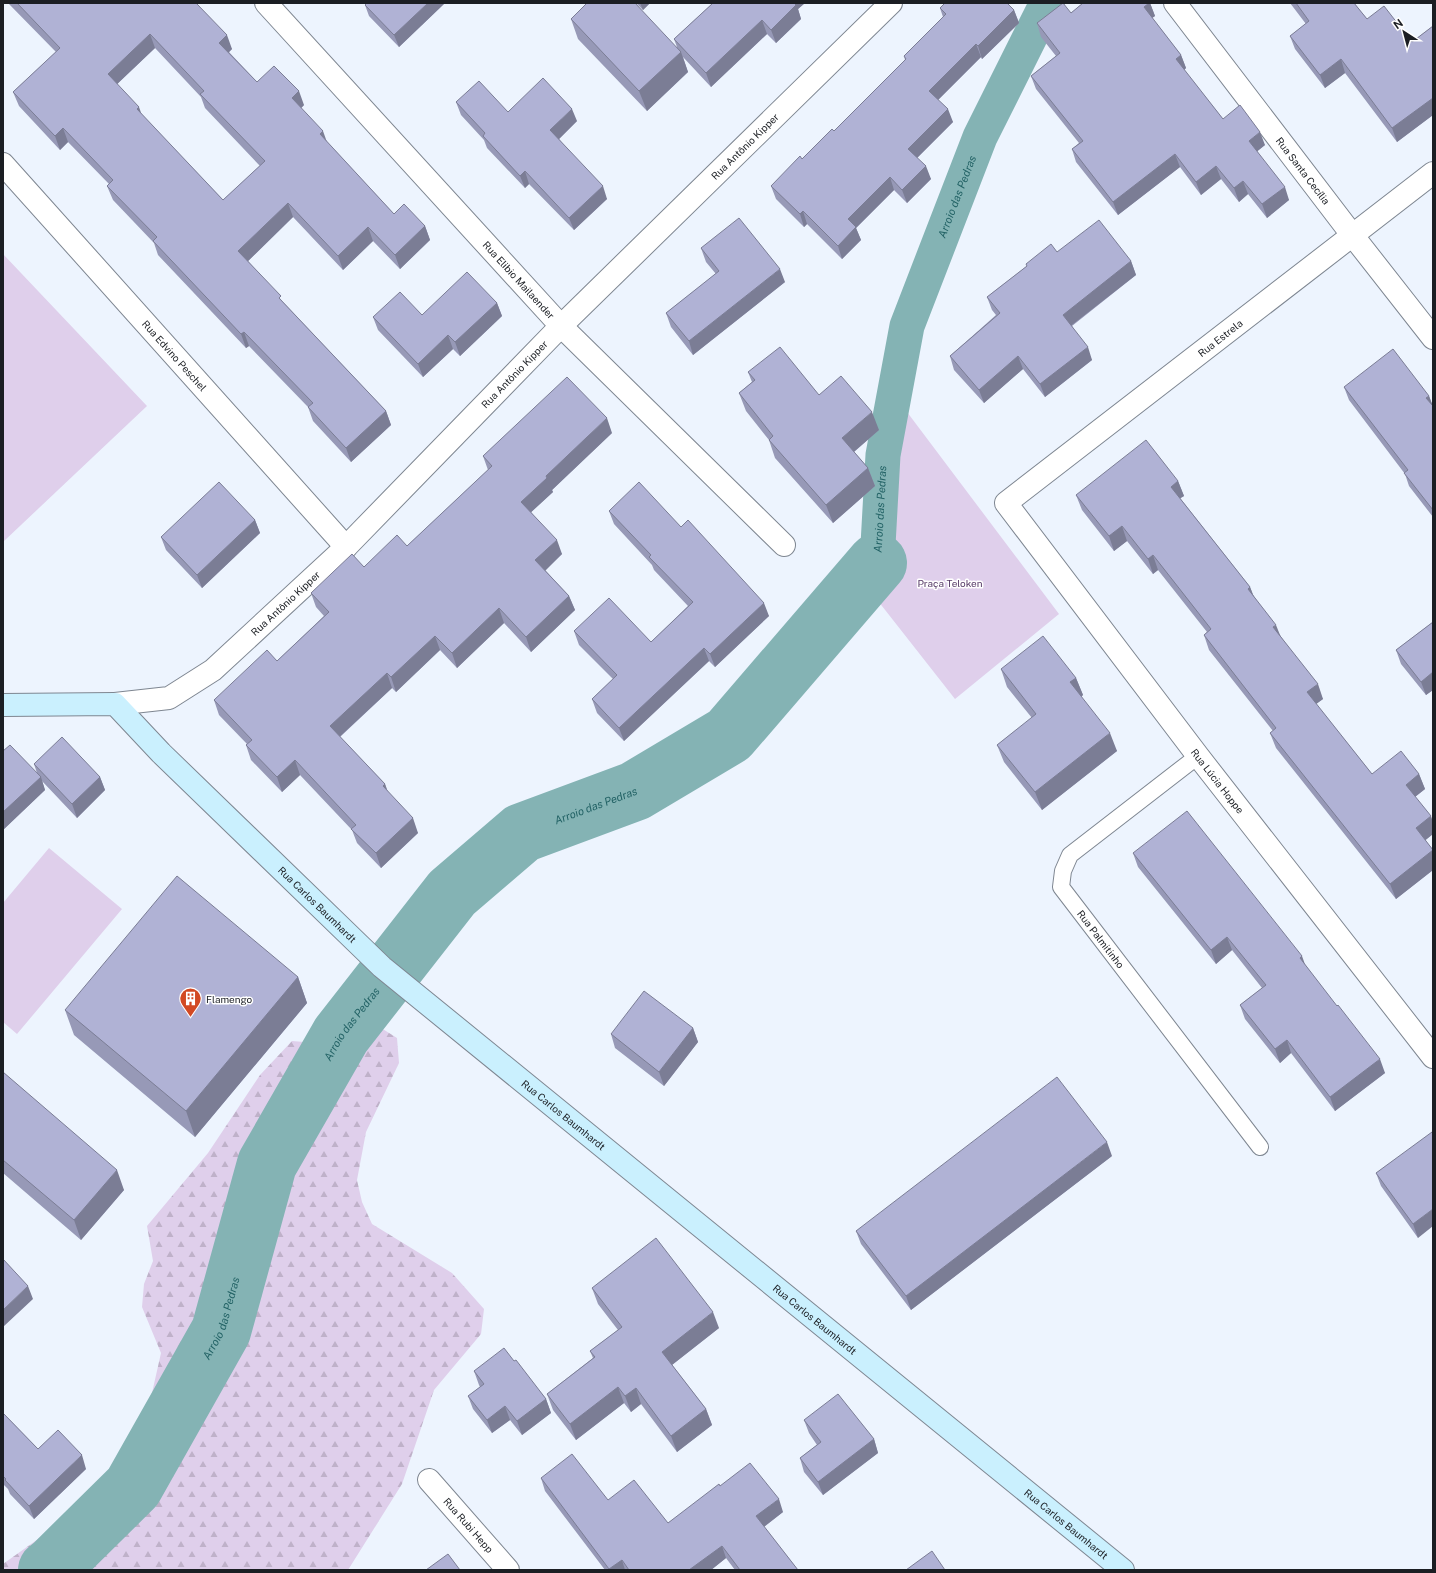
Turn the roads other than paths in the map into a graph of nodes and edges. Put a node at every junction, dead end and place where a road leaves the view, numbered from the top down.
1 (266, 3) edge
2 (891, 3) edge
3 (1175, 3) edge
4 (3, 164) edge
5 (1433, 174) edge
6 (1353, 236) junction
7 (561, 326) junction
8 (1433, 338) edge
9 (1006, 503) joint
10 (784, 545) dead end
11 (346, 547) junction
12 (115, 704) junction
13 (3, 705) edge
14 (1198, 756) junction
15 (1433, 1057) edge
16 (1260, 1147) dead end
17 (429, 1480) dead end
18 (508, 1570) edge
19 (1123, 1570) edge

1 - 7 street, Rua Elibio Mailaender
2 - 7 street, Rua Antônio Kipper
3 - 6 street, Rua Santa Cecília
4 - 11 street, Rua Edvino Peschel
5 - 6 street, Rua Estrela
6 - 8 street, Rua Santa Cecília
6 - 9 street, Rua Estrela
7 - 10 street, Rua Elibio Mailaender
7 - 11 street, Rua Antônio Kipper
9 - 14 street, Rua Lúcia Hoppe
11 - 12 street, Rua Antônio Kipper
12 - 13 main road
12 - 19 main road, Rua Carlos Baumhardt
14 - 15 street, Rua Lúcia Hoppe
14 - 16 lane, Rua Palmitinho
17 - 18 street, Rua Rubi Hepp

